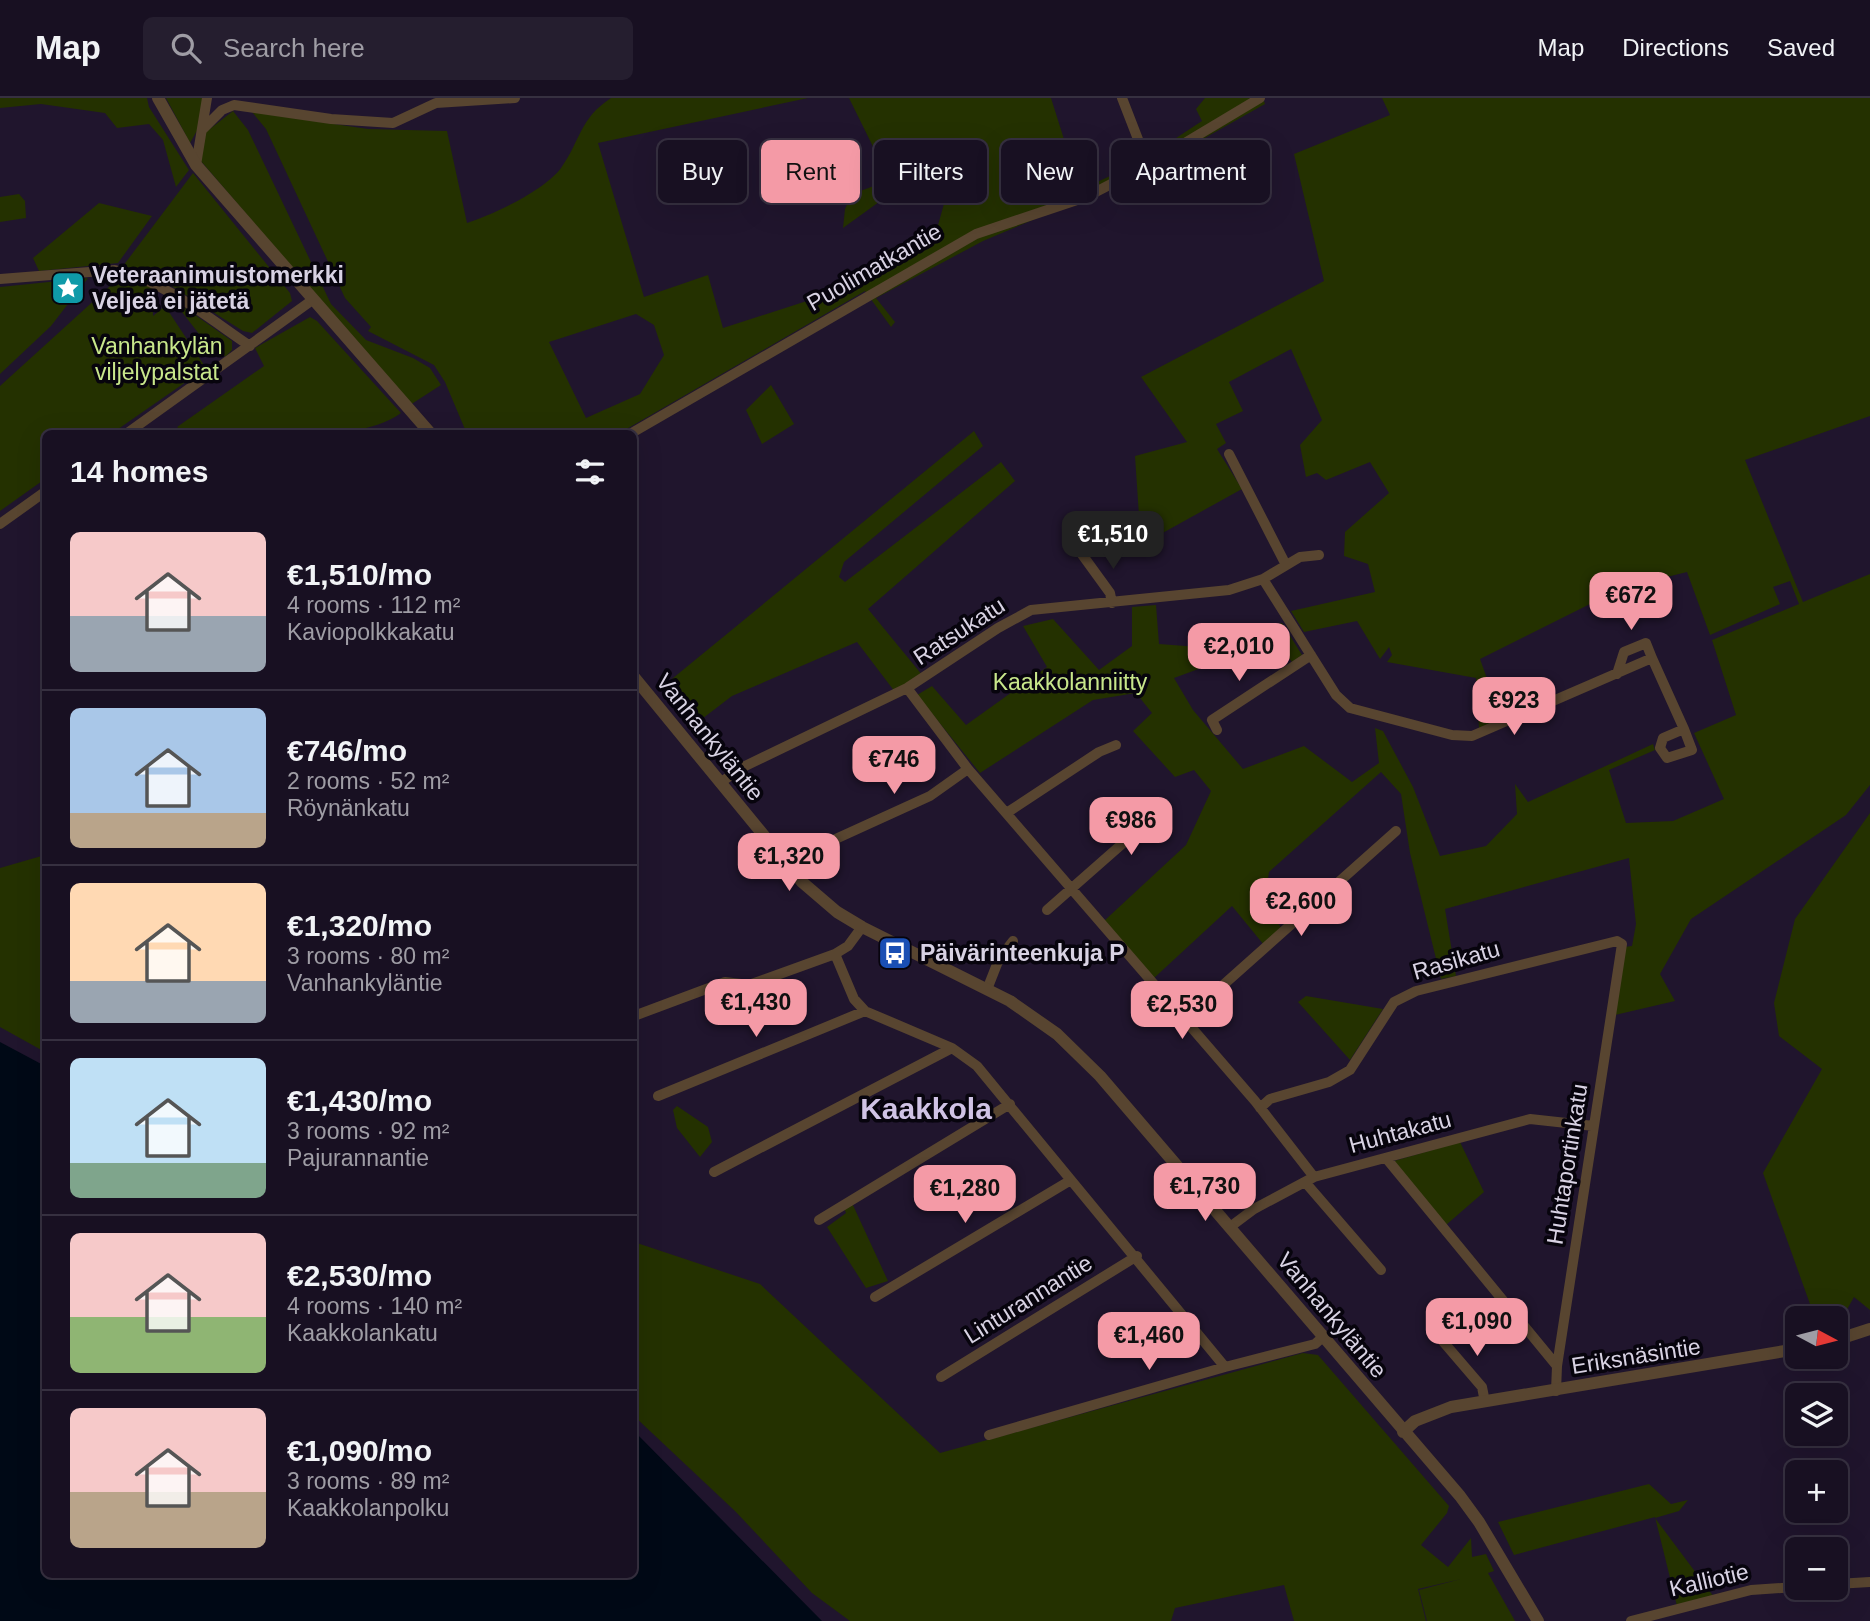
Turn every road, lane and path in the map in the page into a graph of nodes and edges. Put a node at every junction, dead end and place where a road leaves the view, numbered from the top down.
1 (158, 98) edge
2 (206, 98) edge
3 (515, 98) edge
4 (1122, 98) edge
5 (1260, 98) edge
6 (203, 128) junction
7 (1138, 140) edge
8 (1190, 140) edge
9 (196, 165) junction
10 (1111, 184) edge
11 (0, 279) edge
12 (312, 301) junction
13 (250, 346) junction
14 (132, 430) edge
15 (426, 430) edge
16 (637, 430) edge
17 (1229, 454) dead end
18 (42, 494) edge
19 (0, 524) edge
20 (1081, 554) dead end
21 (1319, 555) dead end
22 (1286, 565) junction
23 (1263, 579) junction
24 (1112, 603) junction
25 (1311, 655) junction
26 (1652, 658) junction
27 (1617, 674) junction
28 (637, 681) edge
29 (907, 688) junction
30 (1684, 729) dead end
31 (1217, 730) dead end
32 (1116, 745) dead end
33 (968, 769) junction
34 (720, 783) junction
35 (1161, 803) dead end
36 (1008, 812) junction
37 (1396, 831) dead end
38 (830, 842) dead end
39 (1071, 887) junction
40 (1047, 910) dead end
41 (862, 927) junction
42 (1013, 942) dead end
43 (1622, 944) joint
44 (835, 954) junction
45 (988, 987) junction
46 (865, 1011) junction
47 (637, 1015) edge
48 (1185, 1019) junction
49 (952, 1048) junction
50 (658, 1096) dead end
51 (1010, 1104) junction
52 (1260, 1108) junction
53 (1594, 1126) junction
54 (1386, 1158) junction
55 (714, 1171) dead end
56 (1310, 1179) junction
57 (1072, 1180) junction
58 (819, 1220) dead end
59 (1230, 1227) junction
60 (1137, 1256) junction
61 (1381, 1270) dead end
62 (876, 1297) dead end
63 (1870, 1329) edge
64 (1434, 1331) dead end
65 (1324, 1336) junction
66 (1848, 1336) edge
67 (1785, 1351) edge
68 (1557, 1366) junction
69 (1225, 1367) junction
70 (942, 1377) dead end
71 (1556, 1391) junction
72 (1485, 1402) junction
73 (1403, 1432) junction
74 (989, 1435) dead end
75 (1870, 1582) edge
76 (1848, 1583) edge
77 (1785, 1588) edge
78 (1538, 1621) edge
79 (1631, 1621) edge

1 - 9 street
2 - 6 street
3 - 6 street
4 - 7 street
5 - 8 street, Puolimatkantie
6 - 9 street
9 - 12 street
10 - 16 street, Puolimatkantie
11 - 13 street
12 - 13 street
12 - 15 street
13 - 14 street
17 - 22 street
18 - 19 street
20 - 24 street
21 - 22 street, Ratsukatu
22 - 23 street, Ratsukatu
23 - 24 street, Ratsukatu
23 - 25 street
24 - 29 street, Ratsukatu
25 - 27 street
25 - 31 street
26 - 27 street
26 - 27 street
26 - 30 street
28 - 34 street, Vanhankyläntie
29 - 33 street
29 - 34 street, Ratsukatu
32 - 36 street
33 - 36 street
33 - 38 street
34 - 41 street, Vanhankyläntie
35 - 39 street
36 - 39 street
37 - 48 street
39 - 40 street
39 - 48 street
41 - 44 street
41 - 45 street, Vanhankyläntie
42 - 45 street
43 - 52 street, Rasikatu
43 - 53 street, Huhtaportinkatu
44 - 46 street
44 - 47 street
45 - 59 street, Vanhankyläntie
46 - 49 street
46 - 50 street
48 - 52 street
49 - 51 street
49 - 55 street
51 - 57 street
51 - 58 street
52 - 56 street
53 - 54 street, Huhtakatu
53 - 68 street, Huhtaportinkatu
54 - 56 street, Huhtakatu
54 - 68 street
56 - 59 street, Huhtakatu
56 - 61 street
57 - 60 street
57 - 62 street
59 - 65 street, Vanhankyläntie
60 - 69 street
60 - 70 street, Linturannantie
63 - 66 street
64 - 72 street
65 - 69 street
65 - 73 street, Vanhankyläntie
67 - 71 street, Eriksnäsintie
68 - 71 street, Huhtaportinkatu
69 - 74 street
71 - 72 street, Eriksnäsintie
72 - 73 street, Eriksnäsintie
73 - 78 street, Vanhankyläntie
75 - 76 street
77 - 79 street, Kalliotie

